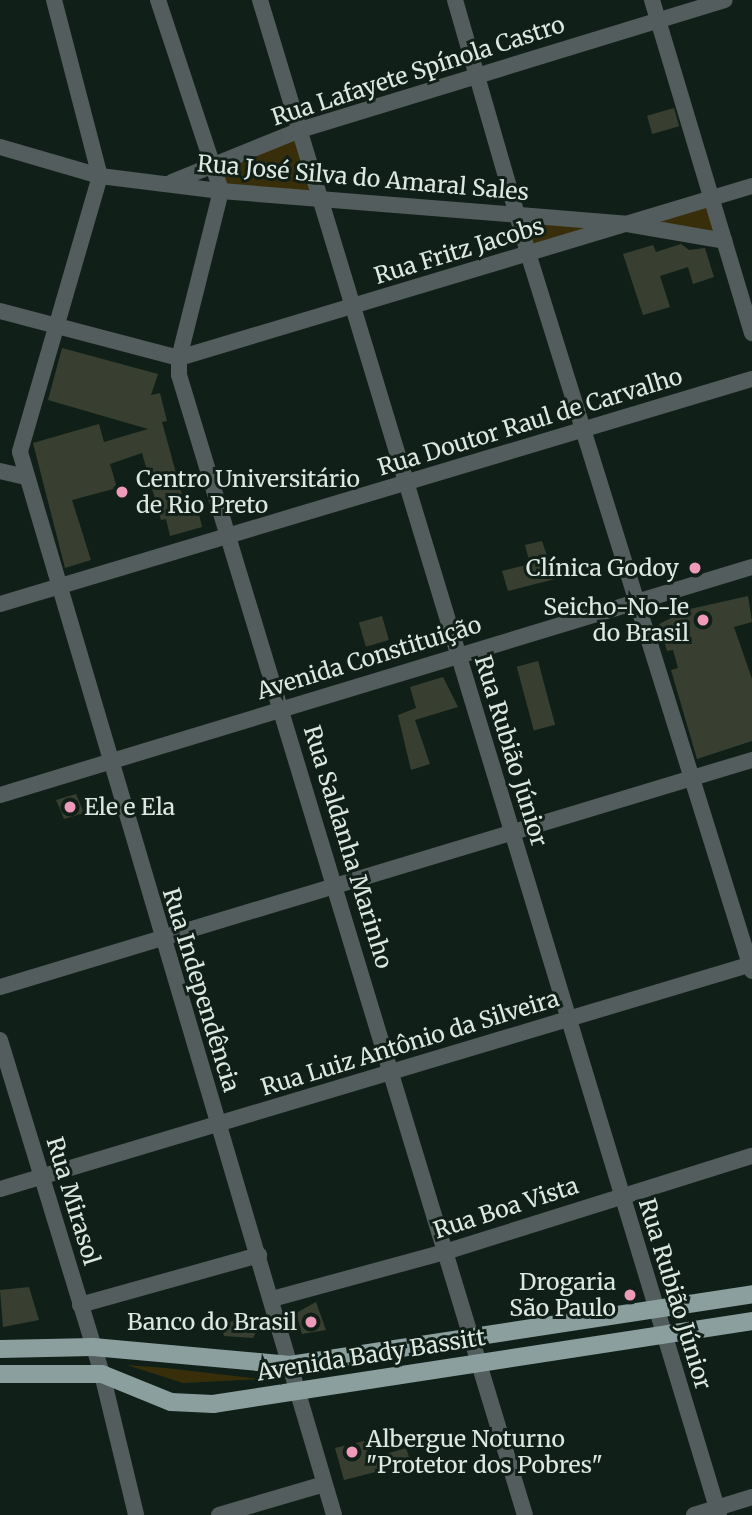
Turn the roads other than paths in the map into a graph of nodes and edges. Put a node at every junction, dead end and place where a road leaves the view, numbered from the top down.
1 (158, 0) edge
2 (260, 0) edge
3 (455, 0) edge
4 (652, 0) edge
5 (725, 0) edge
6 (59, 1) edge
7 (657, 20) junction
8 (477, 73) junction
9 (300, 130) junction
10 (0, 147) edge
11 (211, 167) junction
12 (100, 176) junction
13 (169, 183) junction
14 (752, 186) edge
15 (222, 191) junction
16 (712, 198) junction
17 (318, 199) junction
18 (517, 214) junction
19 (626, 224) junction
20 (725, 241) junction
21 (528, 253) junction
22 (354, 307) junction
23 (0, 311) edge
24 (54, 326) junction
25 (752, 333) edge
26 (179, 358) junction
27 (752, 379) edge
28 (584, 429) junction
29 (0, 471) edge
30 (25, 477) junction
31 (407, 483) junction
32 (228, 536) junction
33 (752, 566) edge
34 (57, 586) junction
35 (639, 600) junction
36 (0, 604) edge
37 (458, 655) junction
38 (283, 708) junction
39 (109, 760) junction
40 (752, 760) edge
41 (694, 778) junction
42 (0, 794) edge
43 (512, 832) junction
44 (336, 885) junction
45 (162, 938) junction
46 (751, 966) edge
47 (0, 987) edge
48 (568, 1019) junction
49 (0, 1040) edge
50 (391, 1072) junction
51 (218, 1124) junction
52 (752, 1156) edge
53 (42, 1177) junction
54 (0, 1189) edge
55 (622, 1195) junction
56 (445, 1252) junction
57 (259, 1255) junction
58 (752, 1294) edge
59 (272, 1299) junction
60 (80, 1305) junction
61 (657, 1311) junction
62 (752, 1321) edge
63 (664, 1334) junction
64 (470, 1335) junction
65 (93, 1347) junction
66 (0, 1349) edge
67 (478, 1364) junction
68 (290, 1365) junction
69 (0, 1374) edge
70 (102, 1374) junction
71 (298, 1390) junction
72 (324, 1484) junction
73 (752, 1497) edge
74 (718, 1512) edge
75 (136, 1515) edge
76 (219, 1515) edge
77 (334, 1515) edge
78 (525, 1515) edge
79 (694, 1515) edge

1 - 11 street
2 - 9 street, Rua Rubião Júnior
3 - 8 street
4 - 7 street
5 - 7 street, Rua Lafayete Spínola Castro
6 - 12 street
7 - 8 street, Rua Lafayete Spínola Castro
7 - 16 street
8 - 9 street, Rua Lafayete Spínola Castro
8 - 18 street
9 - 11 street, Rua Lafayete Spínola Castro
9 - 17 street, Rua Rubião Júnior
10 - 12 street, Rua José Silva do Amaral Sales
11 - 13 street, Rua Lafayete Spínola Castro
11 - 15 street
12 - 13 street, Rua José Silva do Amaral Sales
12 - 24 street, Rua Independência
13 - 15 street, Rua José Silva do Amaral Sales
14 - 16 street, Rua Fritz Jacobs
15 - 17 street, Rua José Silva do Amaral Sales
15 - 26 street, Rua Saldanha Marinho
16 - 19 street, Rua Fritz Jacobs
16 - 20 street
17 - 18 street, Rua José Silva do Amaral Sales
17 - 22 street, Rua Rubião Júnior
18 - 19 street, Rua José Silva do Amaral Sales
18 - 21 street
19 - 20 street, Rua José Silva do Amaral Sales
19 - 21 street, Rua Fritz Jacobs
20 - 25 street
21 - 22 street, Rua Fritz Jacobs
21 - 28 street
22 - 26 street, Rua Fritz Jacobs
22 - 31 street, Rua Rubião Júnior
23 - 24 street
24 - 26 street
24 - 30 street, Rua Independência
26 - 32 street, Rua Saldanha Marinho
27 - 28 street, Rua Doutor Raul de Carvalho
28 - 31 street, Rua Doutor Raul de Carvalho
28 - 35 street
29 - 30 street
30 - 34 street, Rua Independência
31 - 32 street, Rua Doutor Raul de Carvalho
31 - 37 street, Rua Rubião Júnior
32 - 34 street, Rua Doutor Raul de Carvalho
32 - 38 street, Rua Saldanha Marinho
33 - 35 street, Avenida Constituição
34 - 36 street, Rua Doutor Raul de Carvalho
34 - 39 street, Rua Independência
35 - 37 street, Avenida Constituição
35 - 41 street
37 - 38 street, Avenida Constituição
37 - 43 street, Rua Rubião Júnior
38 - 39 street, Avenida Constituição
38 - 44 street, Rua Saldanha Marinho
39 - 42 street, Avenida Constituição
39 - 45 street, Rua Independência
40 - 41 street
41 - 43 street
41 - 46 street
43 - 44 street
43 - 48 street, Rua Rubião Júnior
44 - 45 street
44 - 50 street, Rua Saldanha Marinho
45 - 47 street
45 - 51 street, Rua Independência
46 - 48 street, Rua Luiz Antônio da Silveira
48 - 50 street, Rua Luiz Antônio da Silveira
48 - 55 street, Rua Rubião Júnior
49 - 53 street, Rua Mirasol
50 - 51 street, Rua Luiz Antônio da Silveira
50 - 56 street, Rua Saldanha Marinho
51 - 53 street, Rua Luiz Antônio da Silveira
51 - 57 street, Rua Independência
52 - 55 street, Rua Boa Vista
53 - 54 street, Rua Luiz Antônio da Silveira
53 - 60 street, Rua Mirasol
55 - 56 street, Rua Boa Vista
55 - 61 street, Rua Rubião Júnior
56 - 59 street, Rua Boa Vista
56 - 64 street, Rua Saldanha Marinho
57 - 59 street, Rua Independência
57 - 60 street
58 - 61 main road, Avenida Bady Bassitt
59 - 68 street, Rua Independência
60 - 65 street, Rua Mirasol
61 - 63 street, Rua Rubião Júnior
61 - 64 main road, Avenida Bady Bassitt
62 - 63 main road, Avenida Bady Bassitt
63 - 67 main road, Avenida Bady Bassitt
63 - 74 street, Rua Rubião Júnior
64 - 67 street, Rua Saldanha Marinho
64 - 68 main road, Avenida Bady Bassitt
65 - 66 main road, Avenida Bady Bassitt
65 - 68 main road, Avenida Bady Bassitt
65 - 70 street, Rua Mirasol
67 - 71 main road, Avenida Bady Bassitt
67 - 78 street, Rua Saldanha Marinho
68 - 71 street, Rua Independência
69 - 70 main road, Avenida Bady Bassitt
70 - 71 main road, Avenida Bady Bassitt
70 - 75 street, Rua Mirasol
71 - 72 street, Rua Independência
72 - 76 street
72 - 77 street, Rua Independência
73 - 74 street
74 - 79 street

